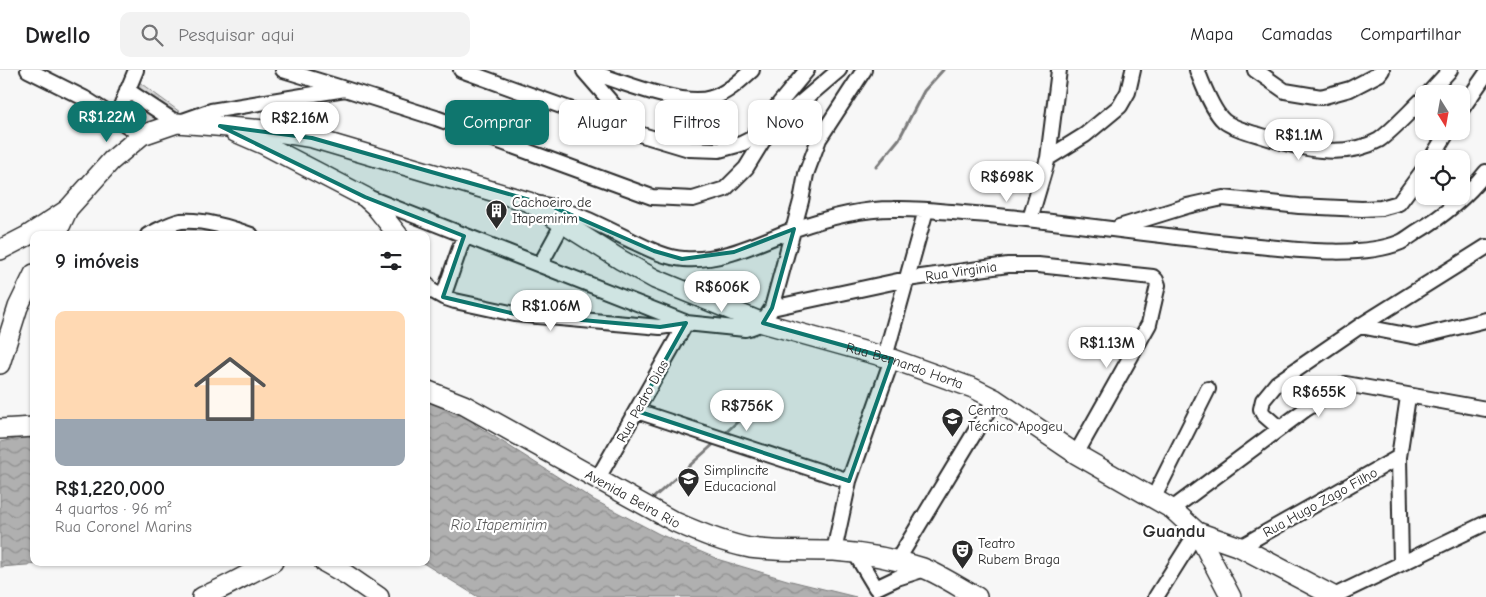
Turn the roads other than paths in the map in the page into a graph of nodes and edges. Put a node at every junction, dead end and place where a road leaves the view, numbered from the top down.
1 (28, 70) edge
2 (136, 70) edge
3 (283, 70) edge
4 (461, 70) edge
5 (584, 70) edge
6 (752, 70) edge
7 (807, 70) edge
8 (839, 70) edge
9 (864, 70) edge
10 (1059, 70) edge
11 (1133, 70) edge
12 (1197, 70) edge
13 (1255, 70) edge
14 (1382, 70) edge
15 (1450, 70) edge
16 (1485, 72) edge
17 (1436, 85) edge
18 (345, 89) junction
19 (127, 90) junction
20 (1470, 96) edge
21 (711, 99) junction
22 (610, 100) edge
23 (782, 100) edge
24 (804, 100) edge
25 (559, 105) edge
26 (1415, 106) edge
27 (116, 118) junction
28 (177, 123) junction
29 (220, 126) junction
30 (142, 135) junction
31 (645, 136) edge
32 (748, 140) edge
33 (761, 145) edge
34 (729, 147) junction
35 (1048, 158) junction
36 (1486, 172) edge
37 (1415, 181) edge
38 (365, 196) junction
39 (530, 202) junction
40 (68, 209) junction
41 (926, 210) junction
42 (1030, 219) junction
43 (563, 223) junction
44 (1114, 228) junction
45 (794, 229) junction
46 (35, 231) edge
47 (58, 231) edge
48 (156, 231) edge
49 (241, 231) edge
50 (395, 231) edge
51 (30, 234) edge
52 (464, 236) junction
53 (1486, 247) edge
54 (0, 250) edge
55 (540, 265) junction
56 (907, 279) junction
57 (30, 282) edge
58 (431, 290) edge
59 (18, 307) junction
60 (767, 315) junction
61 (0, 318) edge
62 (1486, 320) edge
63 (686, 323) junction
64 (1360, 326) junction
65 (889, 358) junction
66 (0, 364) edge
67 (1208, 389) dead end
68 (430, 392) edge
69 (1408, 396) junction
70 (995, 399) junction
71 (1486, 409) edge
72 (636, 411) junction
73 (30, 428) edge
74 (1279, 428) junction
75 (0, 429) edge
76 (1076, 454) junction
77 (1400, 457) junction
78 (598, 478) junction
79 (849, 480) junction
80 (1154, 497) junction
81 (1172, 509) junction
82 (1486, 523) edge
83 (1197, 532) junction
84 (1240, 547) junction
85 (834, 552) junction
86 (855, 553) junction
87 (897, 561) junction
88 (1401, 564) junction
89 (264, 566) edge
90 (331, 566) edge
91 (925, 569) junction
92 (875, 592) edge
93 (202, 597) edge
94 (378, 597) edge
95 (977, 597) edge
96 (1156, 597) edge
97 (1231, 597) edge
98 (1335, 597) edge

1 - 27 street
2 - 19 street
3 - 18 street
4 - 25 street
5 - 21 street
5 - 22 street
6 - 21 street
7 - 23 street
8 - 24 street
9 - 45 street
10 - 35 street
11 - 35 street
12 - 26 street
13 - 14 street
15 - 17 street
16 - 20 street
18 - 28 street
18 - 33 street
19 - 27 street
19 - 28 street
21 - 34 street
27 - 30 street
28 - 29 main road, Rua Bernardo Horta
28 - 30 main road
29 - 38 main road
29 - 39 main road, Rua Bernardo Horta
30 - 40 main road
31 - 34 street
32 - 34 street
35 - 42 street
36 - 44 street
37 - 44 street
38 - 50 main road
38 - 52 street
39 - 43 main road, Rua Bernardo Horta
39 - 45 street
40 - 46 main road
40 - 47 main road
41 - 42 street
41 - 45 street
41 - 56 street
42 - 44 street
43 - 55 street
43 - 60 main road, Rua Bernardo Horta
45 - 60 street
48 - 49 street
51 - 54 main road
52 - 55 street
52 - 58 street
53 - 64 street
55 - 63 street
56 - 60 street, Rua Virginia
56 - 65 street
56 - 76 street, Rua Virginia
57 - 59 main road
58 - 63 street
59 - 61 main road
59 - 66 main road
60 - 63 street, Rua Virginia
60 - 65 main road, Rua Bernardo Horta
62 - 64 street
63 - 72 street, Rua Pedro Dias
64 - 74 street
65 - 70 main road, Rua Bernardo Horta
65 - 79 street
67 - 80 street
68 - 78 main road, Avenida Beira Rio
69 - 71 street
69 - 74 street
69 - 77 street
70 - 76 main road, Rua Bernardo Horta
70 - 87 street
72 - 78 street, Rua Pedro Dias
72 - 79 street
73 - 75 main road
74 - 81 street
76 - 80 main road, Rua Bernardo Horta
77 - 84 street, Rua Hugo Zago Filho
77 - 88 street
78 - 85 main road, Avenida Beira Rio
79 - 85 street
80 - 81 main road, Rua Bernardo Horta
81 - 83 main road, Rua Bernardo Horta
82 - 88 street
83 - 84 main road
83 - 96 street
83 - 97 main road, Rua Bernardo Horta
84 - 98 main road
85 - 86 main road, Avenida Beira Rio
86 - 87 main road, Avenida Beira Rio
86 - 92 street
87 - 91 main road, Avenida Beira Rio
88 - 98 street
89 - 93 main road
90 - 94 main road
91 - 92 street
91 - 95 main road, Avenida Beira Rio

